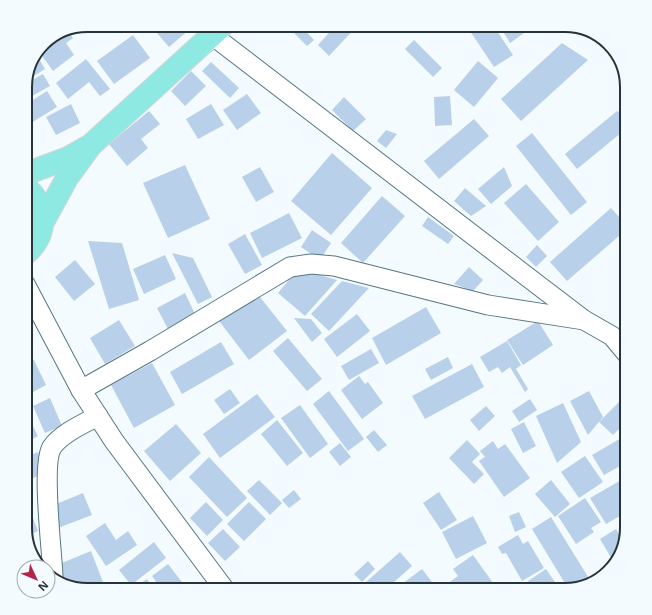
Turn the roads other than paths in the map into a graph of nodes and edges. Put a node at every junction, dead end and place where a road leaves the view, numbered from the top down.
1 (216, 32) edge
2 (221, 32) edge
3 (90, 145) junction
4 (32, 172) edge
5 (32, 193) edge
6 (43, 222) junction
7 (32, 246) edge
8 (32, 297) edge
9 (584, 320) junction
10 (619, 336) edge
11 (81, 390) junction
12 (98, 416) junction
13 (52, 559) edge
14 (220, 583) edge

1 - 3 main road
2 - 9 street
3 - 4 main road
3 - 6 main road
5 - 6 main road
6 - 7 main road
8 - 11 street
9 - 10 street
9 - 11 street
11 - 12 street
12 - 13 street
12 - 14 street

